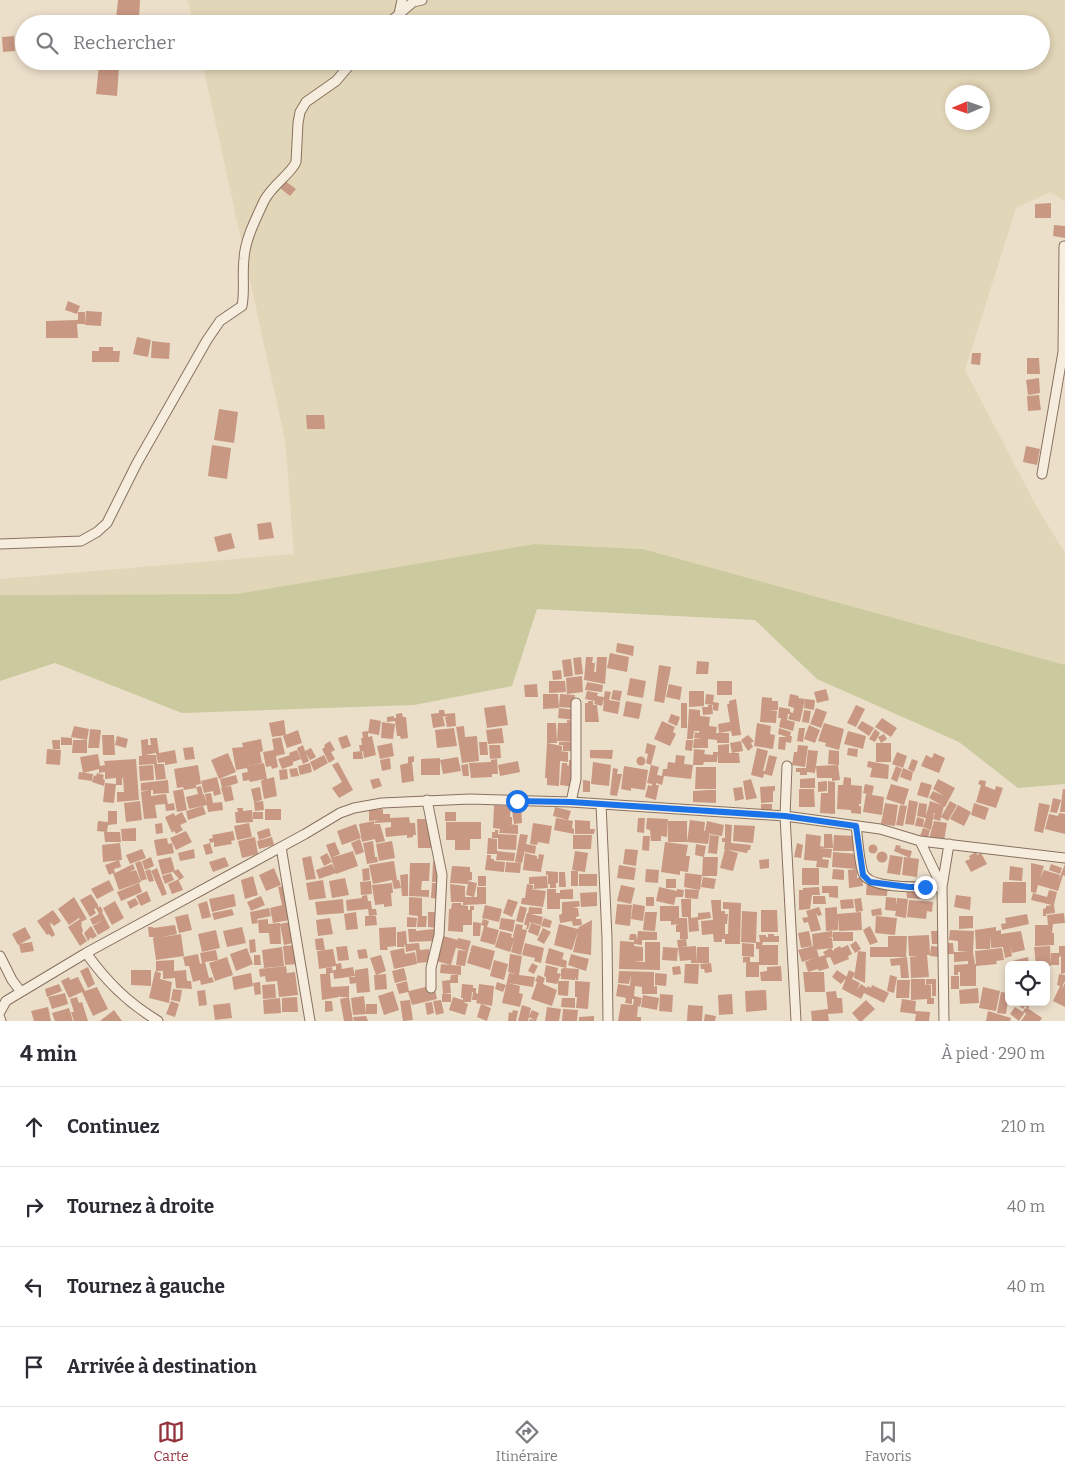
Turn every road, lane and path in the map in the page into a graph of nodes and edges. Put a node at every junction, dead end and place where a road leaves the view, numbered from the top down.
1 (402, 0) edge
2 (422, 0) edge
3 (399, 14) joint
4 (345, 70) edge
5 (1064, 246) dead end
6 (1064, 352) edge
7 (1042, 474) dead end
8 (0, 544) edge
9 (576, 703) dead end
10 (786, 766) dead end
11 (427, 800) junction
12 (571, 802) junction
13 (600, 804) junction
14 (785, 816) junction
15 (856, 826) junction
16 (920, 841) junction
17 (949, 844) junction
18 (281, 847) junction
19 (1065, 858) edge
20 (942, 886) junction
21 (86, 953) junction
22 (0, 956) edge
23 (12, 980) junction
24 (431, 988) dead end
25 (20, 992) junction
26 (6, 1001) junction
27 (0, 1012) edge
28 (158, 1021) edge
29 (310, 1021) edge
30 (608, 1021) edge
31 (796, 1021) edge
32 (944, 1021) edge

1 - 3 street
2 - 3 street
4 - 8 street
5 - 6 street
6 - 7 street
9 - 12 street
10 - 14 street
11 - 12 street
11 - 18 street
11 - 24 street
12 - 13 street
13 - 14 street
13 - 30 street
14 - 15 street
14 - 31 street
15 - 16 street
15 - 20 street
16 - 17 street
16 - 20 street
17 - 19 street
17 - 20 street
18 - 21 street
18 - 29 street
20 - 32 street
21 - 25 street
21 - 28 street
22 - 23 street
23 - 25 street
23 - 26 street
25 - 26 street
26 - 27 street

